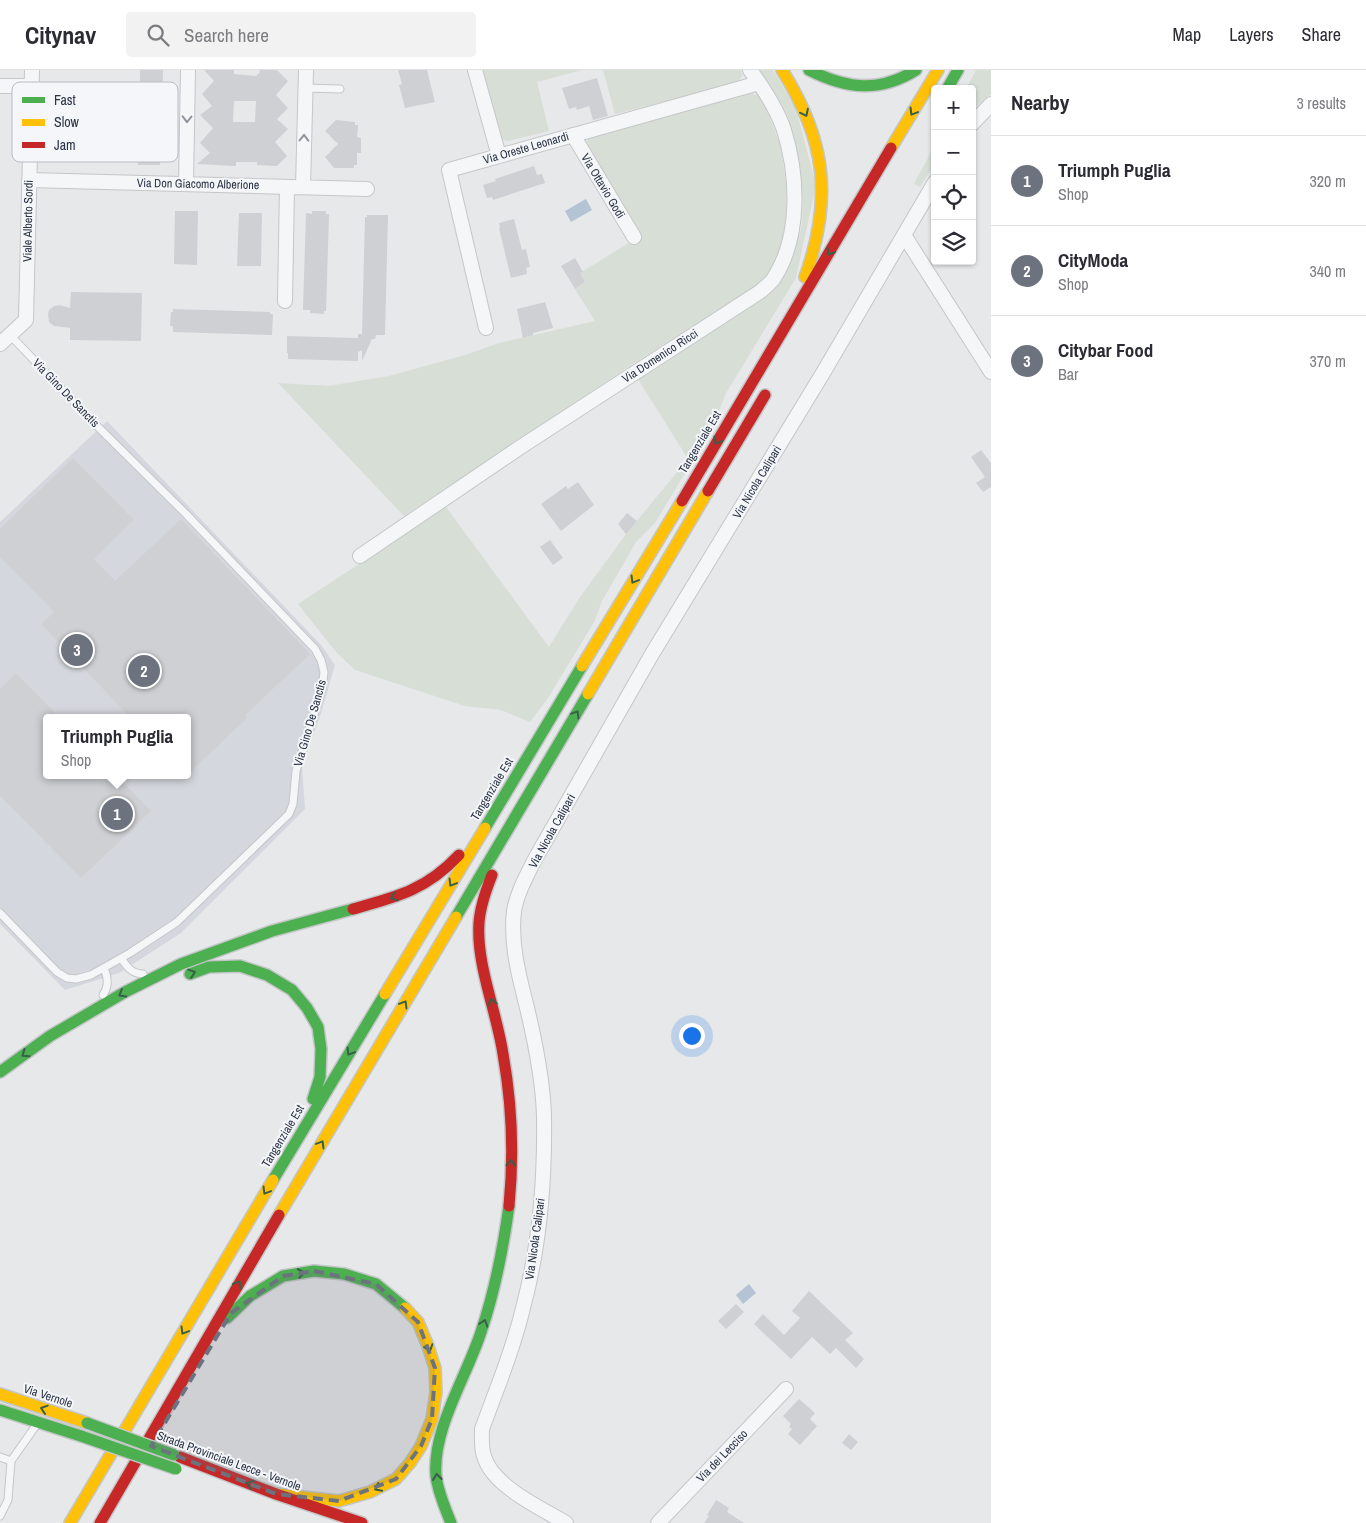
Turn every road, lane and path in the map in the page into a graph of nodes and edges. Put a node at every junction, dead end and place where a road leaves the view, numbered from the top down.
1 (188, 70) edge
2 (306, 70) edge
3 (475, 70) edge
4 (750, 70) edge
5 (782, 70) edge
6 (809, 70) edge
7 (916, 70) edge
8 (938, 70) edge
9 (958, 70) edge
10 (759, 83) junction
11 (949, 85) edge
12 (305, 88) junction
13 (340, 89) dead end
14 (991, 104) edge
15 (976, 120) edge
16 (573, 136) junction
17 (499, 156) junction
18 (29, 162) edge
19 (28, 180) junction
20 (186, 184) junction
21 (287, 187) junction
22 (303, 187) junction
23 (367, 188) dead end
24 (931, 189) edge
25 (904, 235) junction
26 (634, 237) dead end
27 (285, 301) dead end
28 (486, 328) dead end
29 (5, 339) edge
30 (991, 372) edge
31 (771, 384) dead end
32 (742, 399) junction
33 (360, 556) dead end
34 (540, 736) junction
35 (560, 740) junction
36 (0, 913) edge
37 (120, 958) junction
38 (181, 964) junction
39 (104, 968) junction
40 (159, 988) dead end
41 (117, 1010) dead end
42 (100, 1020) dead end
43 (68, 1026) junction
44 (0, 1072) edge
45 (279, 1170) junction
46 (786, 1389) dead end
47 (0, 1394) edge
48 (0, 1410) edge
49 (38, 1423) junction
50 (87, 1423) joint
51 (0, 1457) edge
52 (11, 1461) junction
53 (180, 1470) dead end
54 (203, 1478) dead end
55 (118, 1491) junction
56 (276, 1494) junction
57 (0, 1516) edge
58 (70, 1523) edge
59 (100, 1523) edge
60 (332, 1523) edge
61 (362, 1523) edge
62 (451, 1523) edge
63 (566, 1523) edge
64 (658, 1523) edge

1 -> 20 street
2 - 12 street
3 - 17 street
4 - 10 street, Via Domenico Ricci
5 -> 32 main road
6 - 7 main road
8 -> 32 main road, Tangenziale Est
9 - 11 main road
10 - 16 street, Via Oreste Leonardi
10 - 33 street, Via Domenico Ricci
12 - 13 lane
22 -> 12 street
14 - 15 street
16 - 17 street, Via Oreste Leonardi
16 - 26 street, Via Ottavio Godi
17 - 28 street, Via Oreste Leonardi
18 - 19 street, Viale Alberto Sordi
19 - 20 street, Via Don Giacomo Alberione
19 - 29 street, Viale Alberto Sordi
20 - 21 street, Via Don Giacomo Alberione
21 - 22 street, Via Don Giacomo Alberione
21 - 27 street
22 - 23 street, Via Don Giacomo Alberione
24 - 25 street, Via Nicola Calipari
25 - 30 street
25 - 63 street, Via Nicola Calipari
29 - 37 lane, Via Gino De Sanctis
35 -> 31 main road
32 -> 34 main road, Tangenziale Est
34 -> 38 main road
34 -> 45 main road, Tangenziale Est
55 -> 35 main road
62 -> 35 main road
36 - 39 lane, Via Gino De Sanctis
37 - 38 lane
37 - 39 lane, Via Gino De Sanctis
38 -> 43 main road
39 - 43 lane
40 -> 45 main road
41 - 42 main road
43 -> 44 main road
45 -> 58 main road, Tangenziale Est
46 - 64 street, Via dei Lecciso
50 -> 47 main road, Via Vernole
48 - 49 main road
49 - 52 lane
49 - 53 main road, Strada Provinciale Lecce - Vernole, bridge
56 -> 50 main road, Strada Provinciale Lecce - Vernole, bridge
51 - 52 lane
52 - 57 lane
54 - 60 main road, Strada Provinciale Lecce - Vernole
55 -> 56 main road
55 - 59 main road
56 - 61 main road, Strada Provinciale Lecce - Vernole

